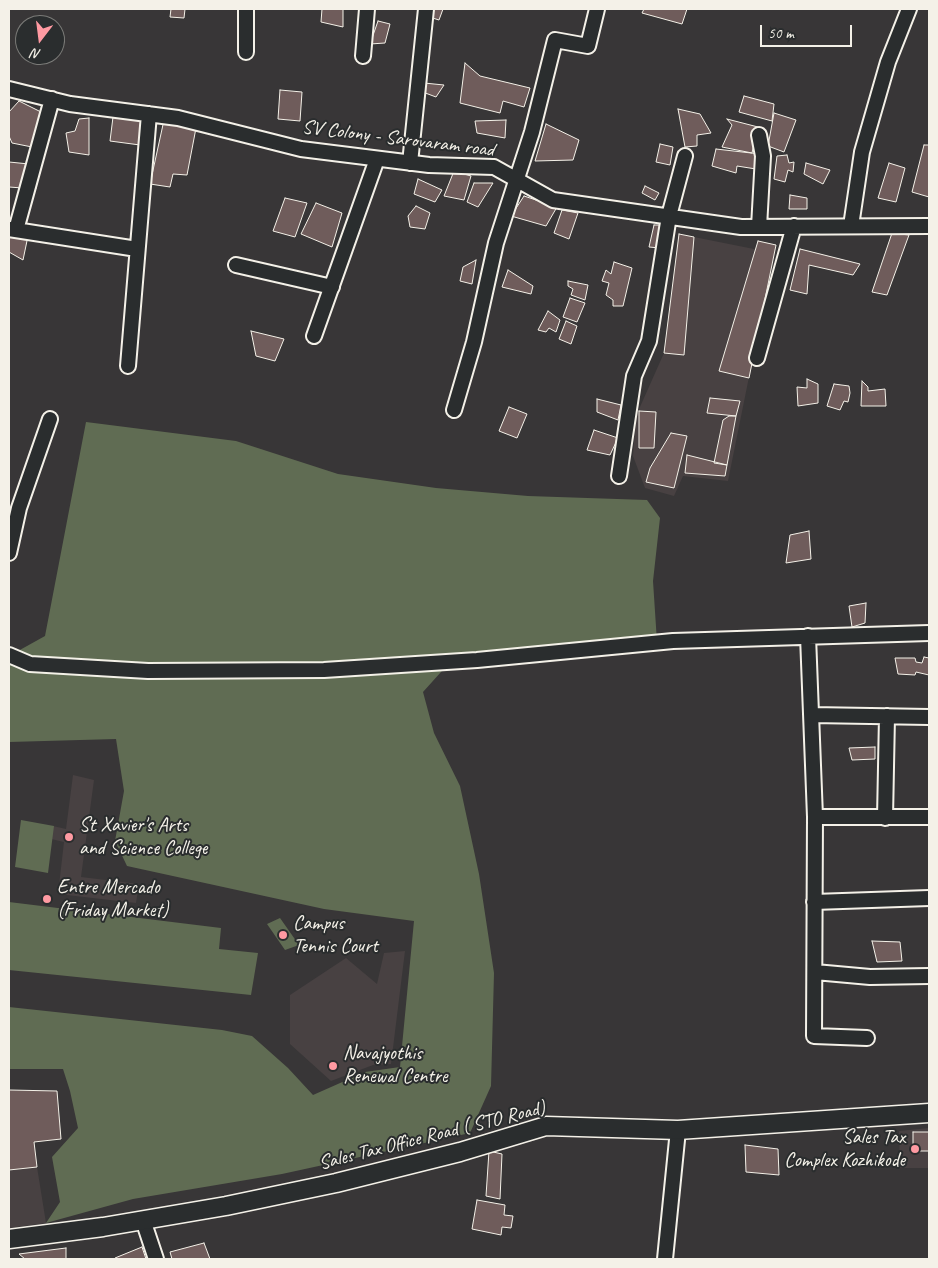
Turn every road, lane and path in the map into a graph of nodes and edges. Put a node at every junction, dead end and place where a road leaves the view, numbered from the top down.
1 (246, 9) edge
2 (367, 9) edge
3 (426, 9) edge
4 (597, 9) edge
5 (909, 9) edge
6 (246, 52) dead end
7 (363, 56) dead end
8 (9, 89) edge
9 (52, 99) junction
10 (149, 114) junction
11 (759, 135) dead end
12 (685, 156) dead end
13 (377, 159) junction
14 (410, 163) junction
15 (517, 180) junction
16 (669, 216) junction
17 (794, 226) junction
18 (851, 226) junction
19 (929, 226) edge
20 (759, 227) junction
21 (12, 229) edge
22 (138, 249) junction
23 (236, 265) dead end
24 (332, 286) junction
25 (314, 336) dead end
26 (757, 358) dead end
27 (128, 366) dead end
28 (454, 410) dead end
29 (50, 420) dead end
30 (619, 476) dead end
31 (9, 553) edge
32 (929, 633) edge
33 (808, 636) junction
34 (9, 655) edge
35 (812, 715) junction
36 (886, 716) junction
37 (929, 717) edge
38 (815, 817) junction
39 (885, 818) junction
40 (929, 818) edge
41 (929, 898) edge
42 (814, 902) junction
43 (815, 972) junction
44 (929, 976) edge
45 (867, 1038) dead end
46 (929, 1113) edge
47 (678, 1130) junction
48 (143, 1220) junction
49 (9, 1239) edge
50 (156, 1259) edge
51 (665, 1259) edge

1 - 6 street
2 - 7 street
3 - 14 street
4 - 15 street
5 - 18 street
8 - 9 street, SV Colony - Sarovaram road
9 - 10 street, SV Colony - Sarovaram road
9 - 21 street
10 - 13 street, SV Colony - Sarovaram road
10 - 22 street
11 - 20 street
12 - 16 street
13 - 14 street, SV Colony - Sarovaram road
13 - 24 street
14 - 15 street, SV Colony - Sarovaram road
15 - 16 street, SV Colony - Sarovaram road
15 - 28 street
16 - 20 street, SV Colony - Sarovaram road
16 - 30 street
17 - 18 street, SV Colony - Sarovaram road
17 - 20 street, SV Colony - Sarovaram road
17 - 26 street
18 - 19 street, SV Colony - Sarovaram road
21 - 22 street
22 - 27 street
23 - 24 street
24 - 25 street
29 - 31 street
32 - 33 street
33 - 34 street
33 - 35 street
35 - 36 street
35 - 38 street
36 - 37 street
36 - 39 street
38 - 39 street
38 - 42 street
39 - 40 street
41 - 42 street
42 - 43 street
43 - 44 street
43 - 45 street
46 - 47 street, Sales Tax Office Road ( STO Road)
47 - 48 street, Sales Tax Office Road ( STO Road)
47 - 51 street
48 - 49 street, Sales Tax Office Road ( STO Road)
48 - 50 street

